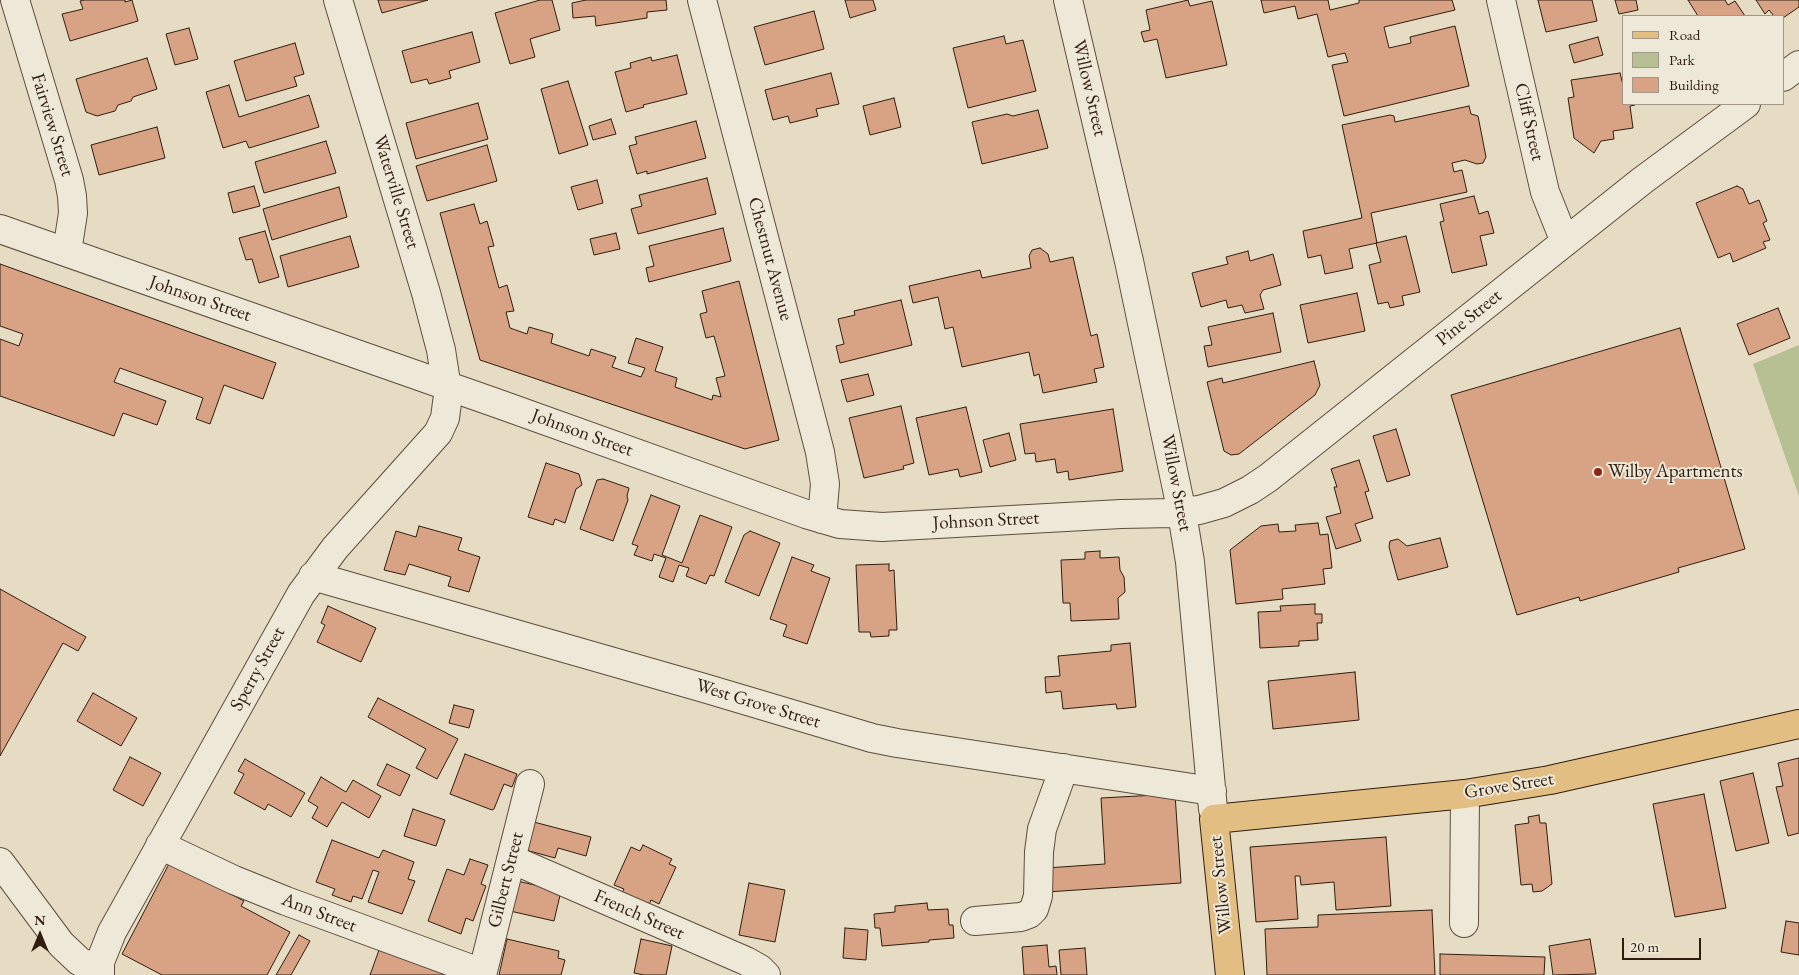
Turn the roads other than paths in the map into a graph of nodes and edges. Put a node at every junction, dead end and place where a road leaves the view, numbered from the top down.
1 (15, 0) edge
2 (338, 0) edge
3 (702, 0) edge
4 (1068, 0) edge
5 (1500, 0) edge
6 (1799, 65) edge
7 (1784, 76) edge
8 (1745, 105) edge
9 (0, 229) edge
10 (1565, 242) junction
11 (67, 252) junction
12 (447, 386) junction
13 (1182, 512) junction
14 (822, 519) junction
15 (313, 576) junction
16 (1799, 724) edge
17 (1064, 768) junction
18 (530, 784) dead end
19 (1212, 791) junction
20 (1465, 794) junction
21 (1214, 819) junction
22 (160, 845) junction
23 (511, 859) junction
24 (0, 862) edge
25 (975, 921) dead end
26 (1464, 923) dead end
27 (100, 974) edge
28 (482, 974) edge
29 (766, 975) edge
30 (1230, 975) edge

1 - 11 street, Fairview Street
2 - 12 street, Waterville Street
3 - 14 street, Chestnut Avenue
4 - 13 street, Willow Street
5 - 10 street, Cliff Street
6 - 7 street
8 - 10 street, Pine Street
9 - 11 street, Johnson Street
10 - 13 street, Pine Street
11 - 12 street, Johnson Street
12 - 14 street, Johnson Street
12 - 15 street, Sperry Street
13 - 14 street, Johnson Street
13 - 19 street, Willow Street
15 - 17 street, West Grove Street
15 - 22 street, Sperry Street
16 - 20 main road, Grove Street
17 - 19 street, West Grove Street
17 - 25 street
18 - 23 street, Gilbert Street
19 - 21 street, Willow Street
20 - 21 main road, Grove Street
20 - 26 street
21 - 30 main road, Willow Street
22 - 27 street, Sperry Street
22 - 28 street, Ann Street
23 - 28 street, Gilbert Street
23 - 29 street, French Street
24 - 27 street

